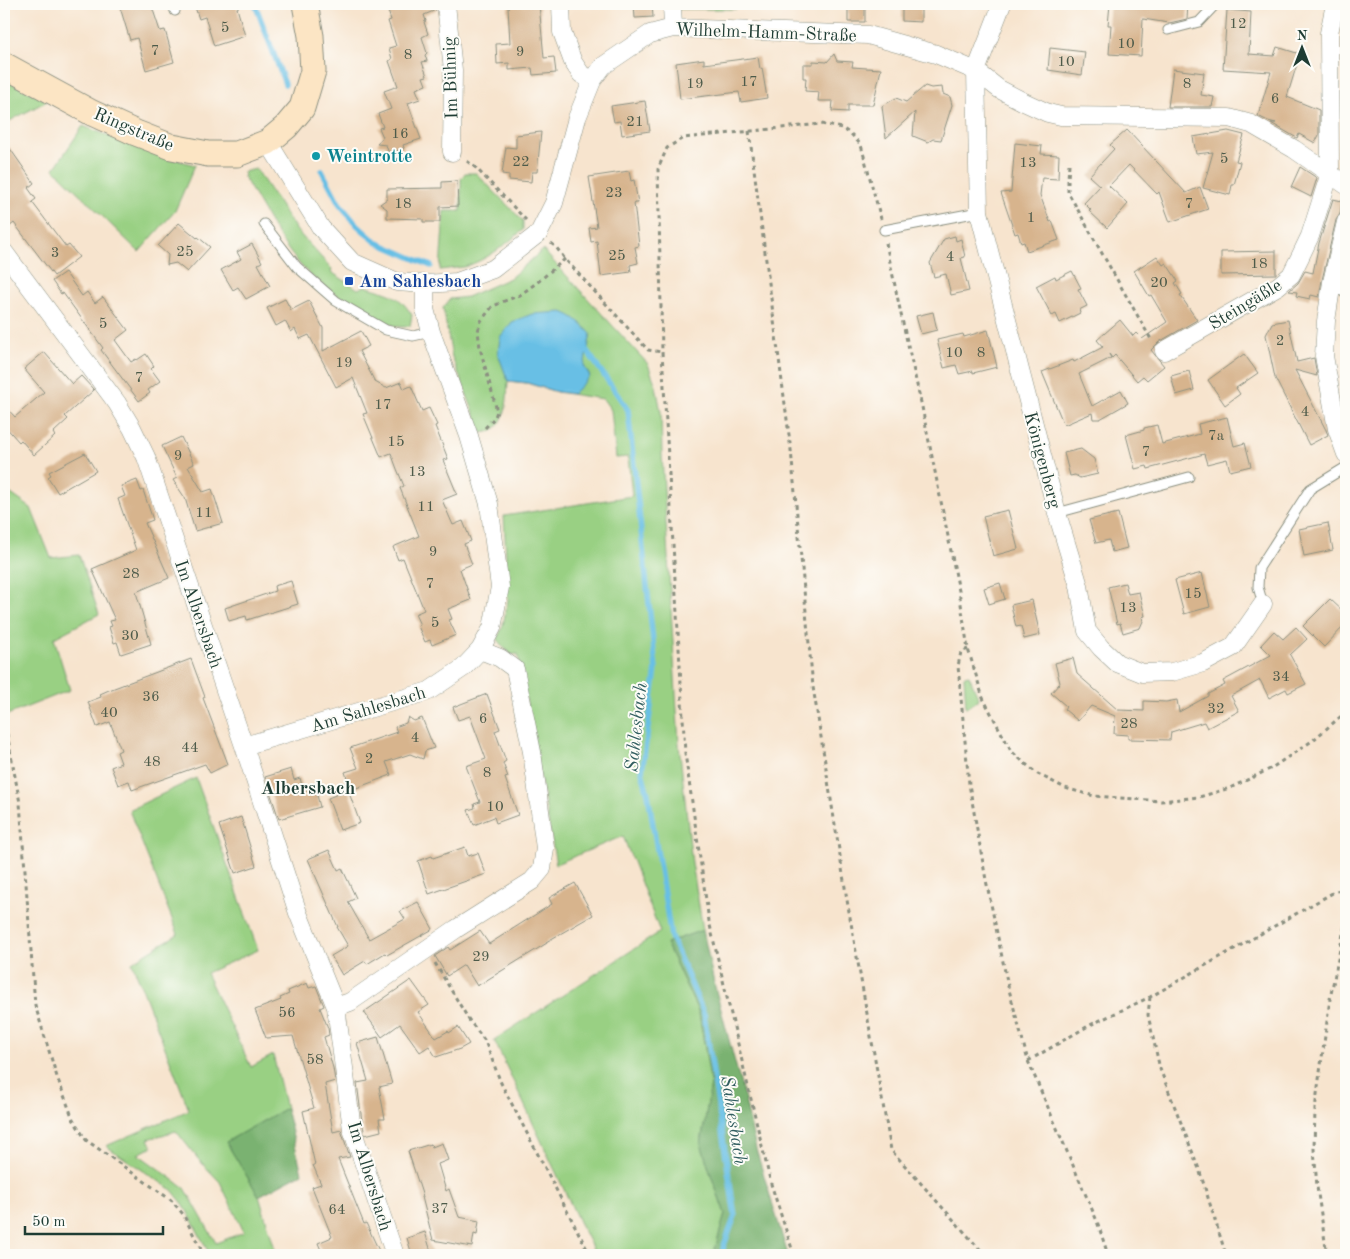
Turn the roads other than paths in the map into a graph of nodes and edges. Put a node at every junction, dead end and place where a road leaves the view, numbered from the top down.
1 (305, 4) edge
2 (446, 4) edge
3 (561, 4) edge
4 (672, 4) edge
5 (1002, 4) edge
6 (1216, 4) edge
7 (1335, 4) edge
8 (673, 28) junction
9 (1168, 30) dead end
10 (4, 65) edge
11 (976, 71) junction
12 (592, 81) junction
13 (268, 142) junction
14 (452, 152) road end
15 (1330, 173) junction
16 (1346, 184) edge
17 (979, 212) junction
18 (1346, 222) edge
19 (264, 224) dead end
20 (884, 230) road end
21 (4, 252) edge
22 (1332, 282) junction
23 (425, 284) junction
24 (1346, 294) edge
25 (431, 332) junction
26 (1164, 350) road end
27 (1346, 454) edge
28 (1346, 467) edge
29 (1189, 477) dead end
30 (1057, 513) junction
31 (1263, 604) joint
32 (480, 650) junction
33 (244, 746) junction
34 (336, 1007) junction
35 (395, 1255) edge

1 - 13 street, Ringstraße
2 - 14 street, Im Bühnig
3 - 12 street
4 - 8 street
5 - 11 street
6 - 9 lane
7 - 15 street, Steingäßle
8 - 11 street, Wilhelm-Hamm-Straße
8 - 12 street, Wilhelm-Hamm-Straße
10 - 13 street, Ringstraße
11 - 15 street, Wilhelm-Hamm-Straße
11 - 17 street, Königenberg
12 - 23 street, Wilhelm-Hamm-Straße
13 - 23 street, Wilhelm-Hamm-Straße
15 - 16 street, Wilhelm-Hamm-Straße
15 - 26 street, Steingäßle
17 - 20 lane
17 - 30 street, Königenberg
18 - 22 street
19 - 25 lane
21 - 33 street, Im Albersbach
22 - 24 lane
22 - 27 street
23 - 25 street, Am Sahlesbach
25 - 32 street, Am Sahlesbach
28 - 31 lane
29 - 30 lane
30 - 31 street, Königenberg
32 - 33 street, Am Sahlesbach
32 - 34 street
33 - 34 street, Im Albersbach
34 - 35 street, Im Albersbach

